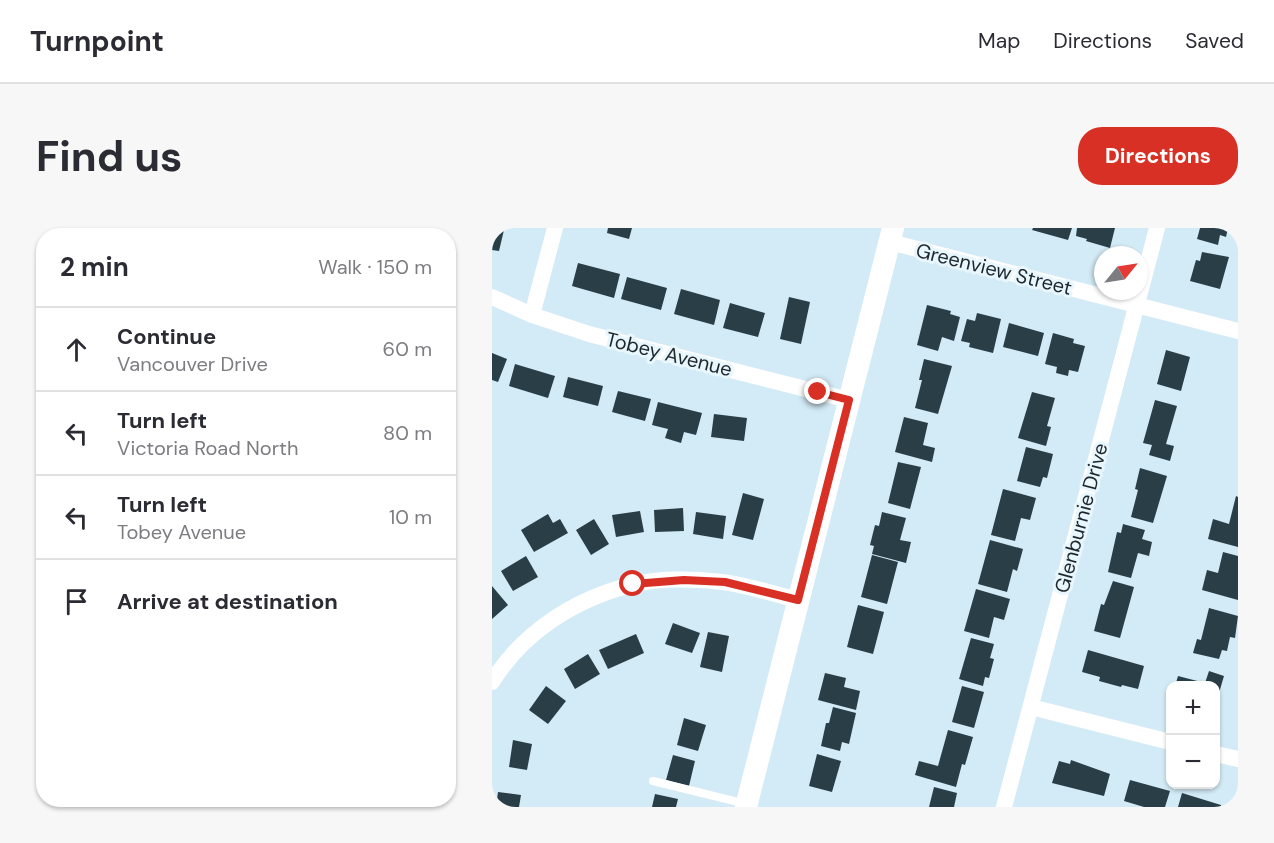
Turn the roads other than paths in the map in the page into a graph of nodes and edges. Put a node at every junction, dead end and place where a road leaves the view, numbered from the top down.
1 (555, 228) edge
2 (1157, 228) edge
3 (891, 235) edge
4 (492, 297) edge
5 (1137, 305) junction
6 (532, 315) junction
7 (1238, 331) edge
8 (849, 400) junction
9 (798, 600) junction
10 (492, 682) edge
11 (1031, 707) junction
12 (1166, 741) edge
13 (1220, 755) edge
14 (1238, 759) edge
15 (653, 781) dead end
16 (746, 806) edge
17 (1004, 807) edge

1 - 6 street
2 - 5 street, Glenburnie Drive
3 - 5 street, Greenview Street
3 - 8 main road
4 - 6 street, Tobey Avenue
5 - 7 street, Greenview Street
5 - 11 street, Glenburnie Drive
6 - 8 street, Tobey Avenue
8 - 9 main road
9 - 10 street
9 - 16 main road
11 - 12 street
11 - 17 street, Glenburnie Drive
13 - 14 street
15 - 16 lane

